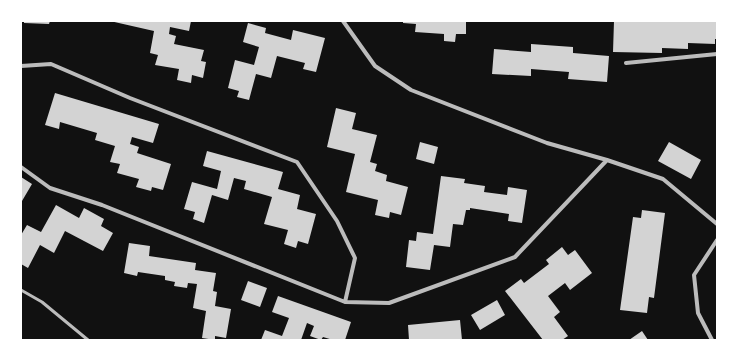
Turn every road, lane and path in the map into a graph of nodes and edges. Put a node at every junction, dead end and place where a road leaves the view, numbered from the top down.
1 (343, 21) edge
2 (717, 54) edge
3 (626, 63) dead end
4 (21, 66) edge
5 (607, 160) junction
6 (21, 167) edge
7 (717, 224) edge
8 (717, 240) edge
9 (21, 290) edge
10 (345, 302) junction
11 (88, 340) edge
12 (712, 340) edge

1 - 5 street
2 - 3 street
4 - 10 street
5 - 7 street
5 - 10 street
6 - 10 street
8 - 12 street
9 - 11 lane

